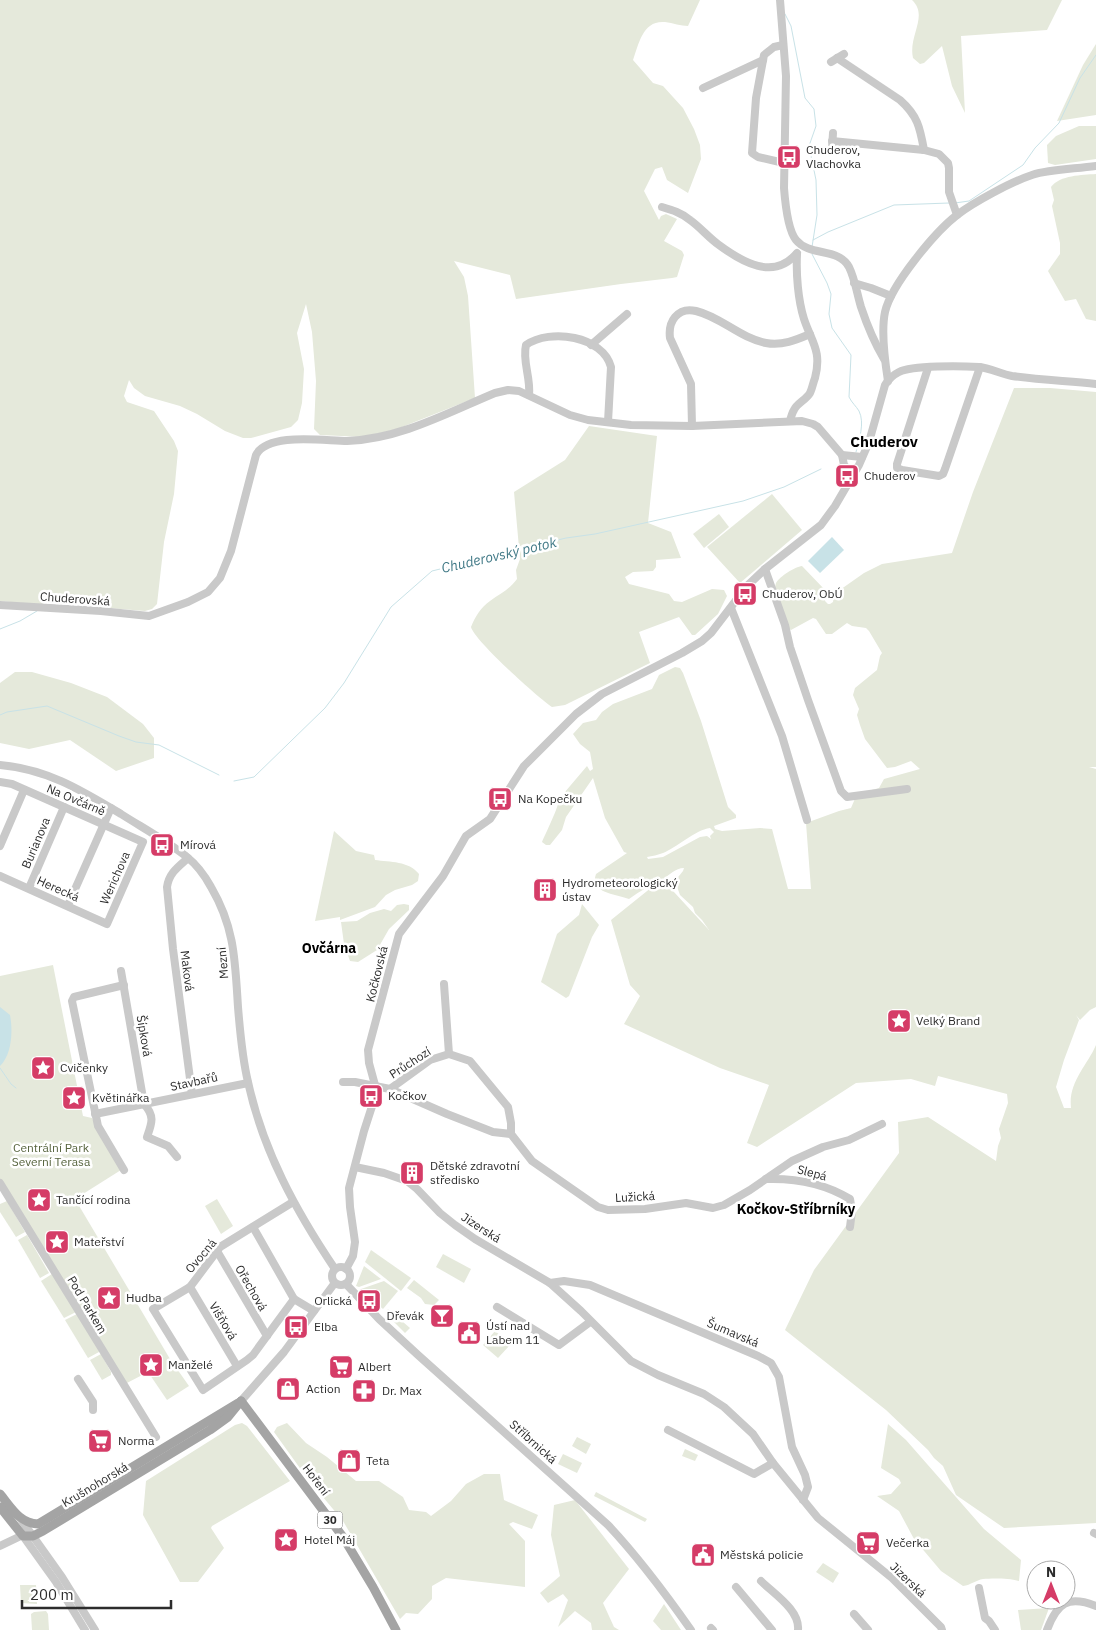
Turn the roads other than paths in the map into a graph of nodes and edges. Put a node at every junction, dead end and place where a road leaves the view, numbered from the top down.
1 (780, 0) edge
2 (783, 45) junction
3 (838, 58) dead end
4 (763, 60) junction
5 (703, 88) dead end
6 (833, 132) dead end
7 (924, 150) junction
8 (784, 163) junction
9 (1096, 166) edge
10 (662, 207) dead end
11 (957, 215) junction
12 (808, 247) junction
13 (797, 254) junction
14 (854, 283) junction
15 (891, 296) junction
16 (626, 319) dead end
17 (810, 334) junction
18 (591, 345) junction
19 (884, 359) junction
20 (980, 367) junction
21 (928, 368) junction
22 (888, 381) junction
23 (1096, 384) edge
24 (529, 395) junction
25 (790, 421) junction
26 (608, 422) junction
27 (692, 426) junction
28 (850, 458) junction
29 (854, 475) junction
30 (765, 569) junction
31 (0, 605) edge
32 (731, 608) junction
33 (0, 765) edge
34 (0, 782) edge
35 (907, 789) dead end
36 (24, 790) junction
37 (64, 807) junction
38 (111, 808) junction
39 (807, 820) dead end
40 (104, 824) junction
41 (143, 842) joint
42 (0, 846) edge
43 (188, 858) junction
44 (0, 876) edge
45 (29, 888) junction
46 (68, 906) junction
47 (107, 924) joint
48 (122, 971) dead end
49 (444, 984) dead end
50 (124, 985) junction
51 (449, 1054) junction
52 (343, 1082) dead end
53 (248, 1083) junction
54 (376, 1085) junction
55 (390, 1089) junction
56 (192, 1094) junction
57 (144, 1104) junction
58 (95, 1114) junction
59 (882, 1124) dead end
60 (511, 1134) junction
61 (177, 1157) dead end
62 (355, 1168) junction
63 (124, 1170) dead end
64 (766, 1179) junction
65 (0, 1183) edge
66 (293, 1202) junction
67 (253, 1227) junction
68 (850, 1227) dead end
69 (217, 1251) junction
70 (346, 1268) junction
71 (335, 1269) junction
72 (550, 1283) junction
73 (334, 1284) junction
74 (346, 1284) junction
75 (190, 1287) junction
76 (294, 1299) junction
77 (497, 1307) dead end
78 (314, 1311) junction
79 (590, 1322) junction
80 (267, 1336) junction
81 (236, 1366) junction
82 (78, 1379) dead end
83 (241, 1401) junction
84 (92, 1410) dead end
85 (668, 1430) dead end
86 (156, 1437) dead end
87 (773, 1464) junction
88 (0, 1494) edge
89 (803, 1500) junction
90 (0, 1507) edge
91 (16, 1520) junction
92 (40, 1528) junction
93 (29, 1533) junction
94 (4, 1544) edge
95 (31, 1546) junction
96 (45, 1552) junction
97 (761, 1581) dead end
98 (736, 1587) dead end
99 (979, 1588) dead end
100 (1096, 1606) edge
101 (854, 1614) dead end
102 (85, 1630) edge
103 (95, 1630) edge
104 (396, 1630) edge
105 (691, 1630) edge
106 (772, 1630) edge
107 (798, 1630) edge
108 (868, 1630) edge
109 (942, 1630) edge
110 (995, 1630) edge
111 (1047, 1630) edge

1 - 2 street
2 - 4 street
2 - 8 street
3 - 7 street
4 - 5 street
4 - 8 street
6 - 7 street
7 - 11 street
8 - 12 street
9 - 11 street
10 - 13 street
11 - 15 street
12 - 13 street
12 - 14 street
13 - 17 street
14 - 15 street
14 - 19 street
15 - 19 street
16 - 18 street
17 - 25 street
17 - 27 street
18 - 24 street
18 - 26 street
19 - 22 street
20 - 21 street
20 - 21 street
20 - 23 street
21 - 22 street
22 - 28 street, Kočkovská
24 - 26 street
24 - 31 street, Chuderovská
25 - 27 street
25 - 28 street
26 - 27 street
28 - 29 street, Kočkovská
28 - 29 street
29 - 30 street, Kočkovská
30 - 32 street, Kočkovská
30 - 35 street
32 - 39 street
32 - 54 street, Kočkovská
33 - 38 street, Mezní
34 - 36 street, Na Ovčárně
36 - 37 street, Na Ovčárně
36 - 42 street
37 - 40 street, Na Ovčárně
37 - 45 street, Burianova
38 - 40 street
38 - 43 street, Mezní
40 - 41 street, Na Ovčárně
40 - 46 street
41 - 47 street, Werichova
43 - 53 street, Mezní
43 - 56 street, Maková
44 - 45 street, Herecká
45 - 46 street, Herecká
46 - 47 street, Herecká
48 - 50 street, Šípková
49 - 51 street
50 - 57 street, Šípková
50 - 58 street
51 - 55 street, Průchozí
51 - 60 street, Průchozí
52 - 54 street
53 - 56 street, Stavbařů
53 - 66 street, Mezní
54 - 55 street
54 - 62 street, Kočkovská
55 - 60 street
56 - 57 street, Stavbařů
57 - 58 street, Stavbařů
57 - 61 street
58 - 63 street
59 - 64 street, Lužická
60 - 64 street, Lužická
62 - 70 street, Kočkovská
62 - 72 street, Jizerská
64 - 68 street, Slepá
65 - 86 street, Pod Parkem
66 - 67 street, Ovocná
66 - 71 street, Mezní
67 - 69 street, Ovocná
67 - 76 street
69 - 75 street, Ovocná
69 - 80 street, Ořechová
70 - 71 street
70 - 74 street
71 - 73 street
72 - 79 street, Jizerská
72 - 89 street, Šumavská
73 - 74 street
73 - 78 street, Krušnohorská
74 - 105 street, Stříbrnická
75 - 81 street, Višňová
75 - 81 street, Ovocná
76 - 78 street
76 - 80 street
77 - 79 street
78 - 83 street, Krušnohorská
79 - 87 street, Jizerská
80 - 81 street
82 - 84 street
83 - 92 main road, Krušnohorská
83 - 104 main road, Hoření / 30
85 - 87 street
87 - 89 street, Jizerská
88 - 91 main road
89 - 109 street, Jizerská
90 - 91 main road
91 - 92 main road
91 - 93 main road
91 - 94 street
92 - 93 main road, Krušnohorská
92 - 96 street
93 - 94 street
93 - 95 street
93 - 96 street
94 - 95 street
95 - 102 street
96 - 103 street
97 - 107 street
98 - 106 street
99 - 110 street
100 - 111 street
101 - 108 street

